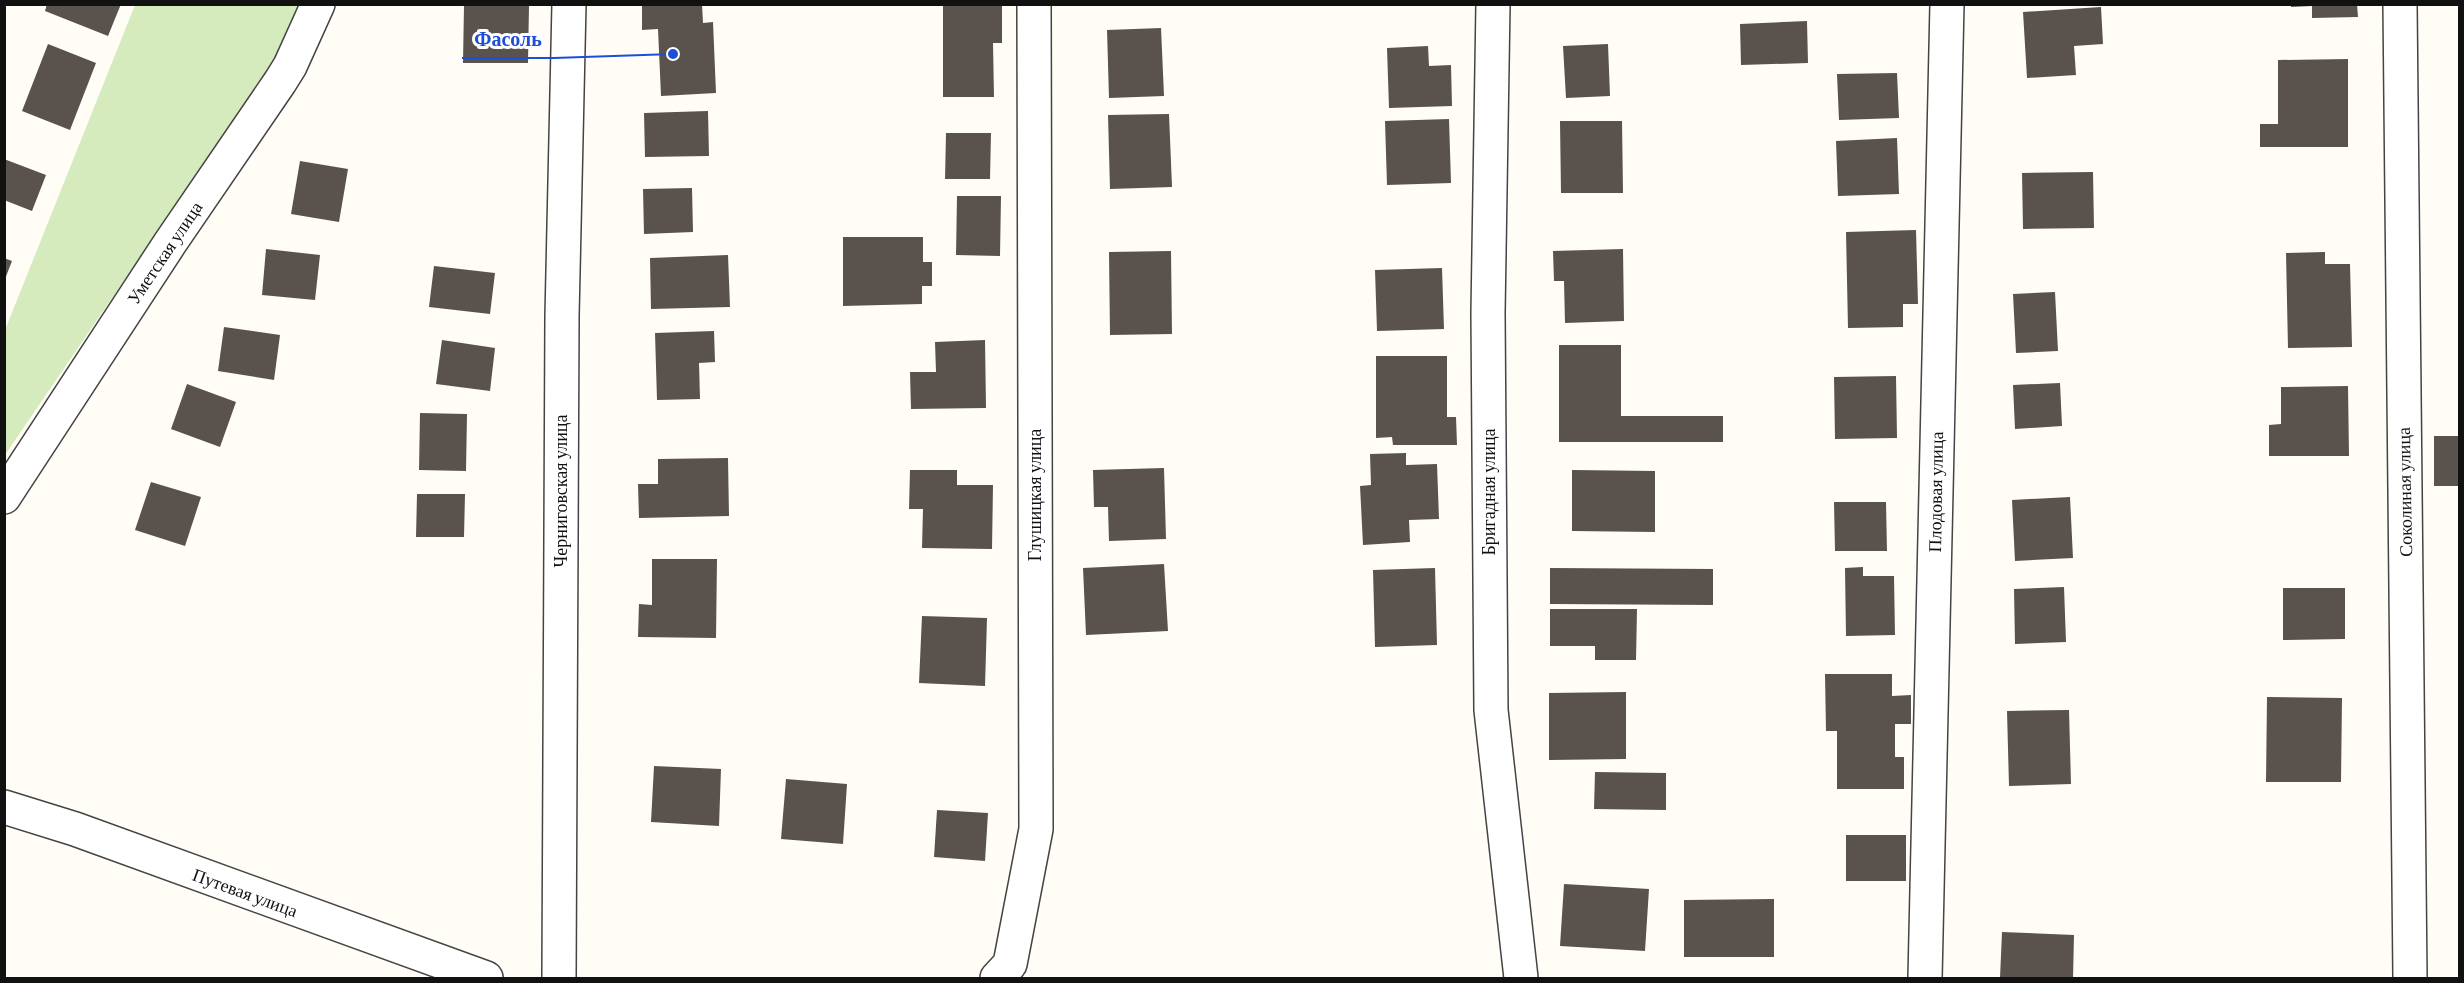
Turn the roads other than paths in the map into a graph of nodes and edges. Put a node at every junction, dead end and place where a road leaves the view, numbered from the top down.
1 (318, 4) edge
2 (569, 4) edge
3 (1034, 4) edge
4 (1493, 4) edge
5 (1947, 4) edge
6 (2400, 4) edge
7 (4, 497) edge
8 (4, 807) edge
9 (486, 978) edge
10 (559, 978) edge
11 (997, 978) edge
12 (1521, 978) edge
13 (1925, 978) edge
14 (2410, 978) edge

1 - 7 street, Уметская улица
2 - 10 street, Черниговская улица
3 - 11 street, Глушицкая улица
4 - 12 street, Бригадная улица
5 - 13 street, Плодовая улица
6 - 14 street, Соколиная улица
8 - 9 street, Путевая улица

